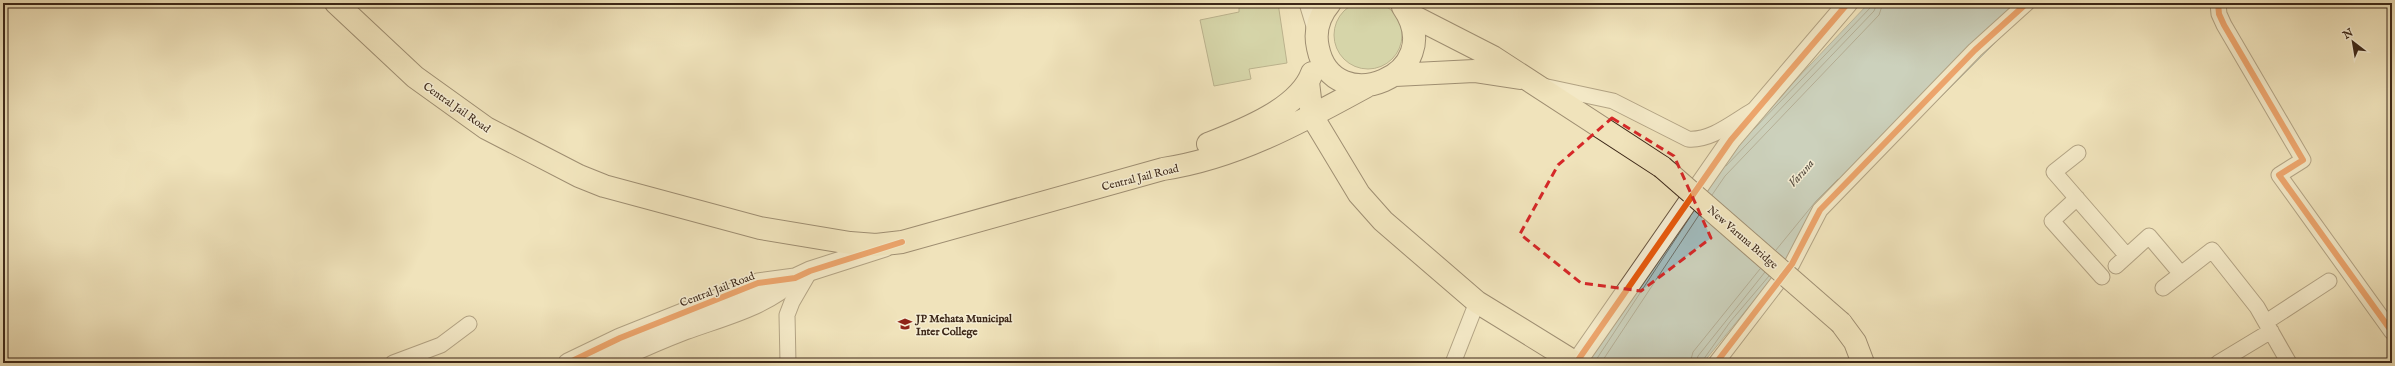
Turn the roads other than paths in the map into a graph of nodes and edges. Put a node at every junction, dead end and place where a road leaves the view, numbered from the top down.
1 (336, 3) edge
2 (1309, 3) edge
3 (1330, 3) edge
4 (1848, 3) edge
5 (2027, 3) edge
6 (2218, 3) edge
7 (1403, 8) edge
8 (1317, 29) junction
9 (1319, 53) junction
10 (1395, 75) junction
11 (1308, 82) junction
12 (1533, 82) junction
13 (1367, 86) junction
14 (1760, 106) junction
15 (1312, 116) junction
16 (2078, 153) dead end
17 (1163, 169) junction
18 (2077, 198) junction
19 (902, 242) junction
20 (2127, 256) junction
21 (2116, 266) dead end
22 (803, 274) junction
23 (2181, 274) junction
24 (2102, 277) dead end
25 (2329, 281) dead end
26 (2163, 288) dead end
27 (1477, 302) junction
28 (469, 324) dead end
29 (2268, 326) junction
30 (2392, 332) edge
31 (1459, 346) junction
32 (393, 363) edge
33 (568, 363) edge
34 (609, 363) edge
35 (788, 363) edge
36 (1446, 363) edge
37 (1453, 363) edge
38 (1576, 363) edge
39 (1716, 363) edge
40 (1863, 363) edge
41 (2218, 363) edge
42 (2289, 363) edge

1 - 19 main road, Central Jail Road
2 - 8 street
3 - 8 main road
4 - 14 street
5 - 39 street
6 - 30 street
7 - 10 main road
7 - 12 main road, New Varuna Bridge
8 - 9 main road
9 - 11 main road
9 - 13 main road
10 - 12 main road
10 - 13 main road, Central Jail Road
11 - 15 main road
11 - 17 main road
12 - 14 street
12 - 40 main road, New Varuna Bridge, bridge
13 - 15 main road, Central Jail Road
14 - 38 street
15 - 17 main road, Central Jail Road
15 - 27 main road
16 - 18 street
17 - 19 main road, Central Jail Road
18 - 20 street
18 - 24 street
19 - 22 street, Central Jail Road
20 - 21 street
20 - 23 street
22 - 33 street, Central Jail Road
22 - 34 street
22 - 35 street
23 - 26 street
23 - 29 street
25 - 29 street
27 - 31 street
27 - 38 main road
28 - 32 street
29 - 41 street
29 - 42 street
31 - 36 street
31 - 37 street

